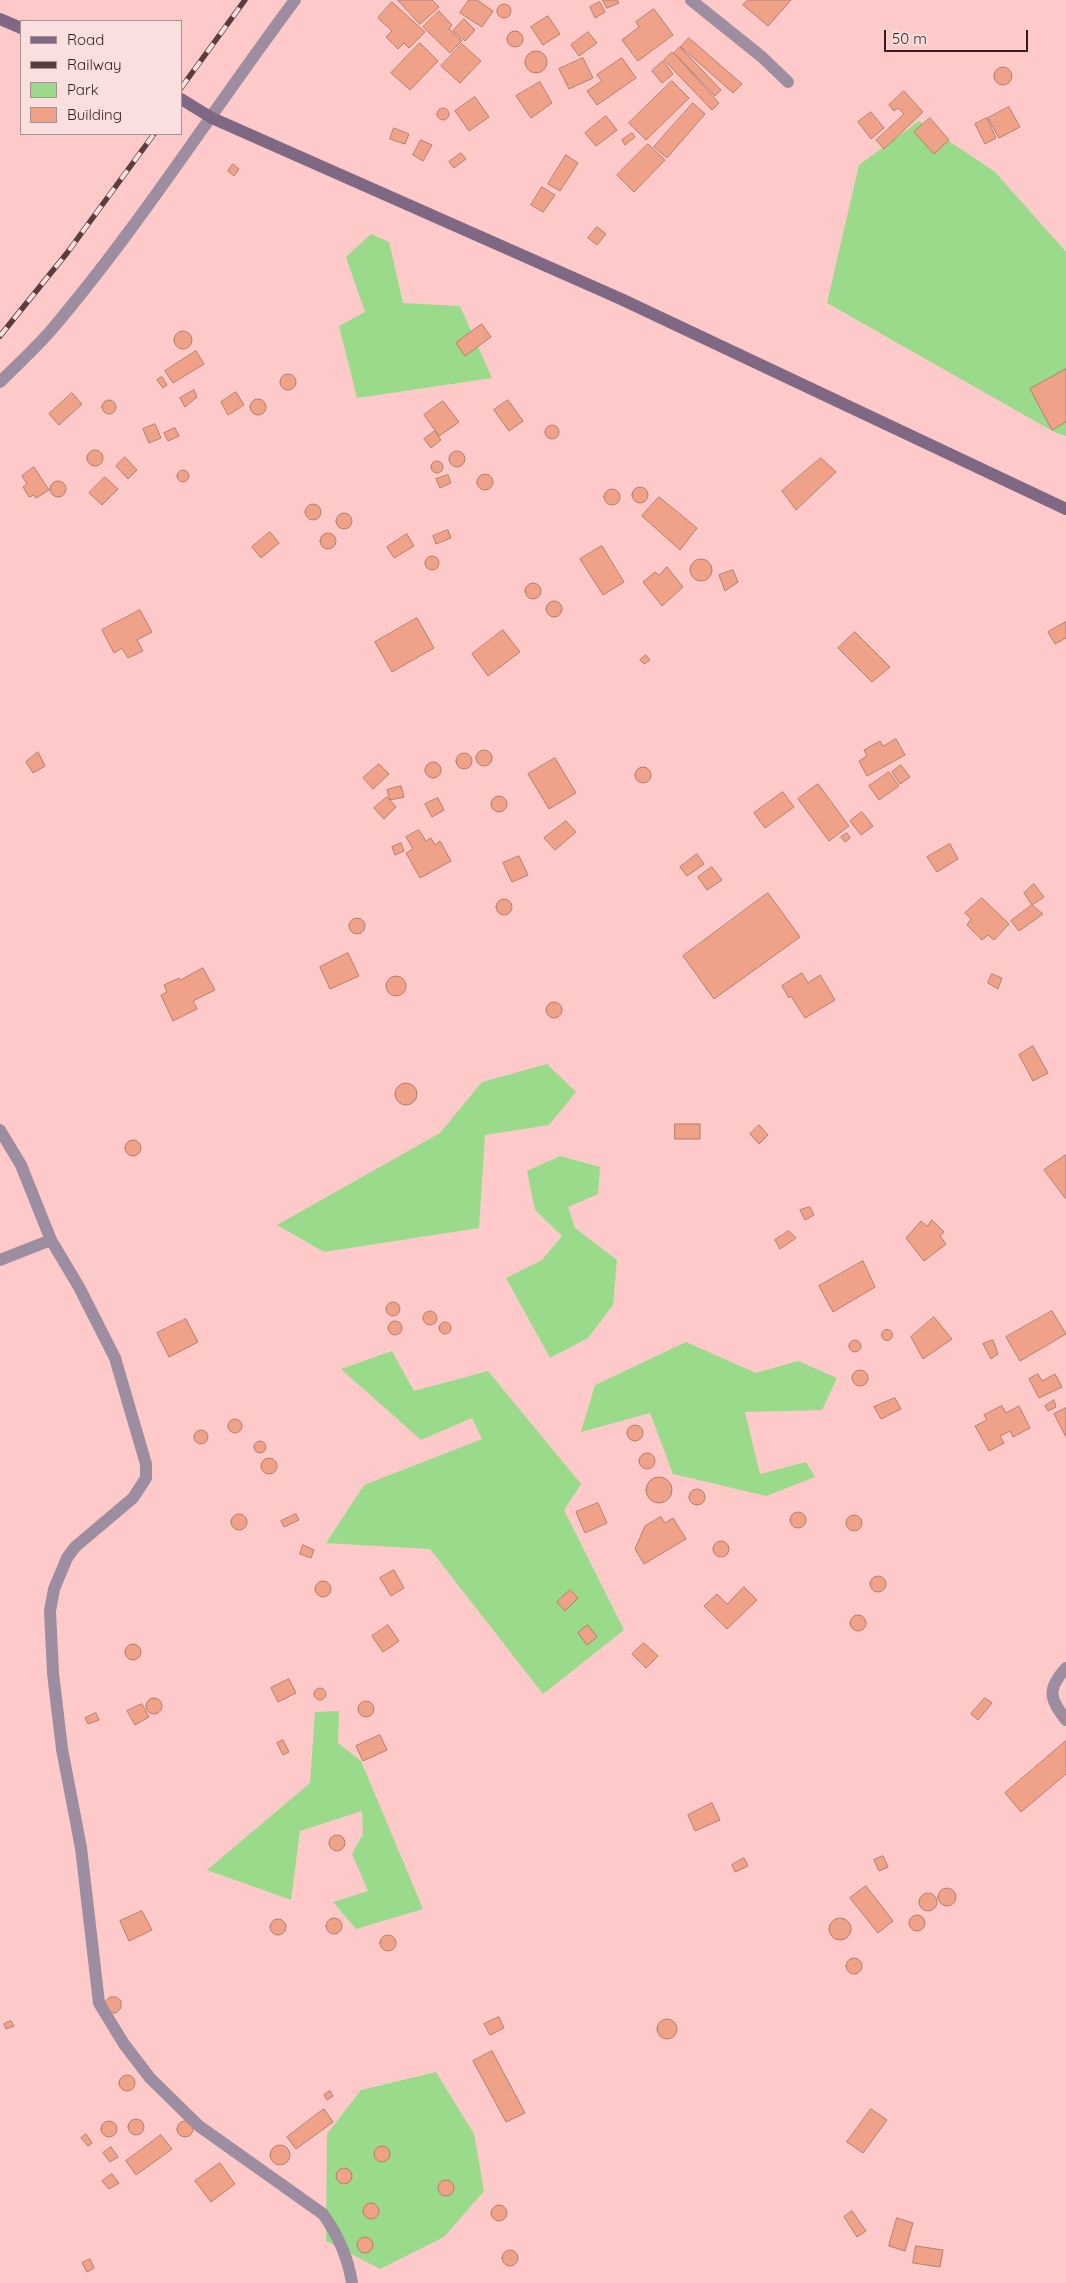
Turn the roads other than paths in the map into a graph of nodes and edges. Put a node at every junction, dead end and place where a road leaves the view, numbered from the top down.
1 (295, 0) edge
2 (691, 0) edge
3 (0, 19) edge
4 (20, 28) edge
5 (788, 82) dead end
6 (182, 99) edge
7 (212, 118) junction
8 (0, 382) edge
9 (1066, 509) edge
10 (0, 1130) edge
11 (51, 1240) junction
12 (0, 1260) edge
13 (1066, 1668) edge
14 (1066, 1720) edge
15 (352, 2283) edge

1 - 7 street
2 - 5 street
3 - 4 street
6 - 7 street
7 - 8 street
7 - 9 street
10 - 11 street
11 - 12 street
11 - 15 street
13 - 14 street

